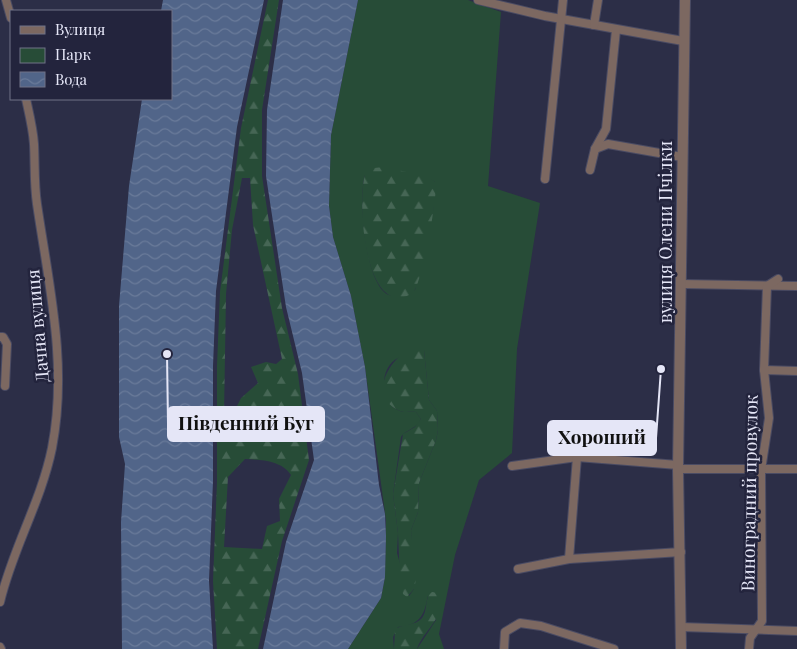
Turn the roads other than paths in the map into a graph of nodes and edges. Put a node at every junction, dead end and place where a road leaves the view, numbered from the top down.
1 (6, 0) edge
2 (478, 0) edge
3 (562, 0) edge
4 (598, 0) edge
5 (685, 0) edge
6 (10, 14) edge
7 (560, 18) junction
8 (594, 25) junction
9 (616, 30) junction
10 (683, 41) junction
11 (26, 100) edge
12 (595, 149) junction
13 (682, 157) junction
14 (590, 170) dead end
15 (545, 179) dead end
16 (778, 279) dead end
17 (682, 284) junction
18 (767, 286) junction
19 (797, 286) edge
20 (0, 338) edge
21 (764, 370) junction
22 (797, 371) edge
23 (5, 386) dead end
24 (577, 457) junction
25 (512, 466) dead end
26 (678, 467) junction
27 (797, 469) edge
28 (761, 470) junction
29 (680, 552) junction
30 (569, 559) junction
31 (518, 570) dead end
32 (0, 602) edge
33 (681, 627) junction
34 (755, 630) junction
35 (797, 631) edge
36 (504, 649) edge
37 (614, 649) edge
38 (680, 649) edge
39 (749, 649) edge

1 - 6 street
2 - 7 street
3 - 7 street
4 - 8 street
5 - 10 street, вулиця Олени Пчілки
7 - 8 street
7 - 15 street
8 - 9 street
9 - 10 street
9 - 12 street
10 - 13 street, вулиця Олени Пчілки
11 - 32 street, Дачна вулиця
12 - 13 street
12 - 14 street
13 - 17 street, вулиця Олени Пчілки
16 - 18 street
17 - 18 street
17 - 26 street, вулиця Олени Пчілки
18 - 19 street
18 - 21 street, Виноградний провулок
20 - 23 street
21 - 22 street
21 - 28 street, Виноградний провулок
24 - 25 street
24 - 26 street
24 - 30 street
26 - 28 street
26 - 29 street, вулиця Олени Пчілки
27 - 28 street
28 - 34 street, Виноградний провулок
29 - 30 street
29 - 33 street, вулиця Олени Пчілки
30 - 31 street
33 - 34 street
33 - 38 street, вулиця Олени Пчілки
34 - 35 street
34 - 39 street, Виноградний провулок
36 - 37 street

